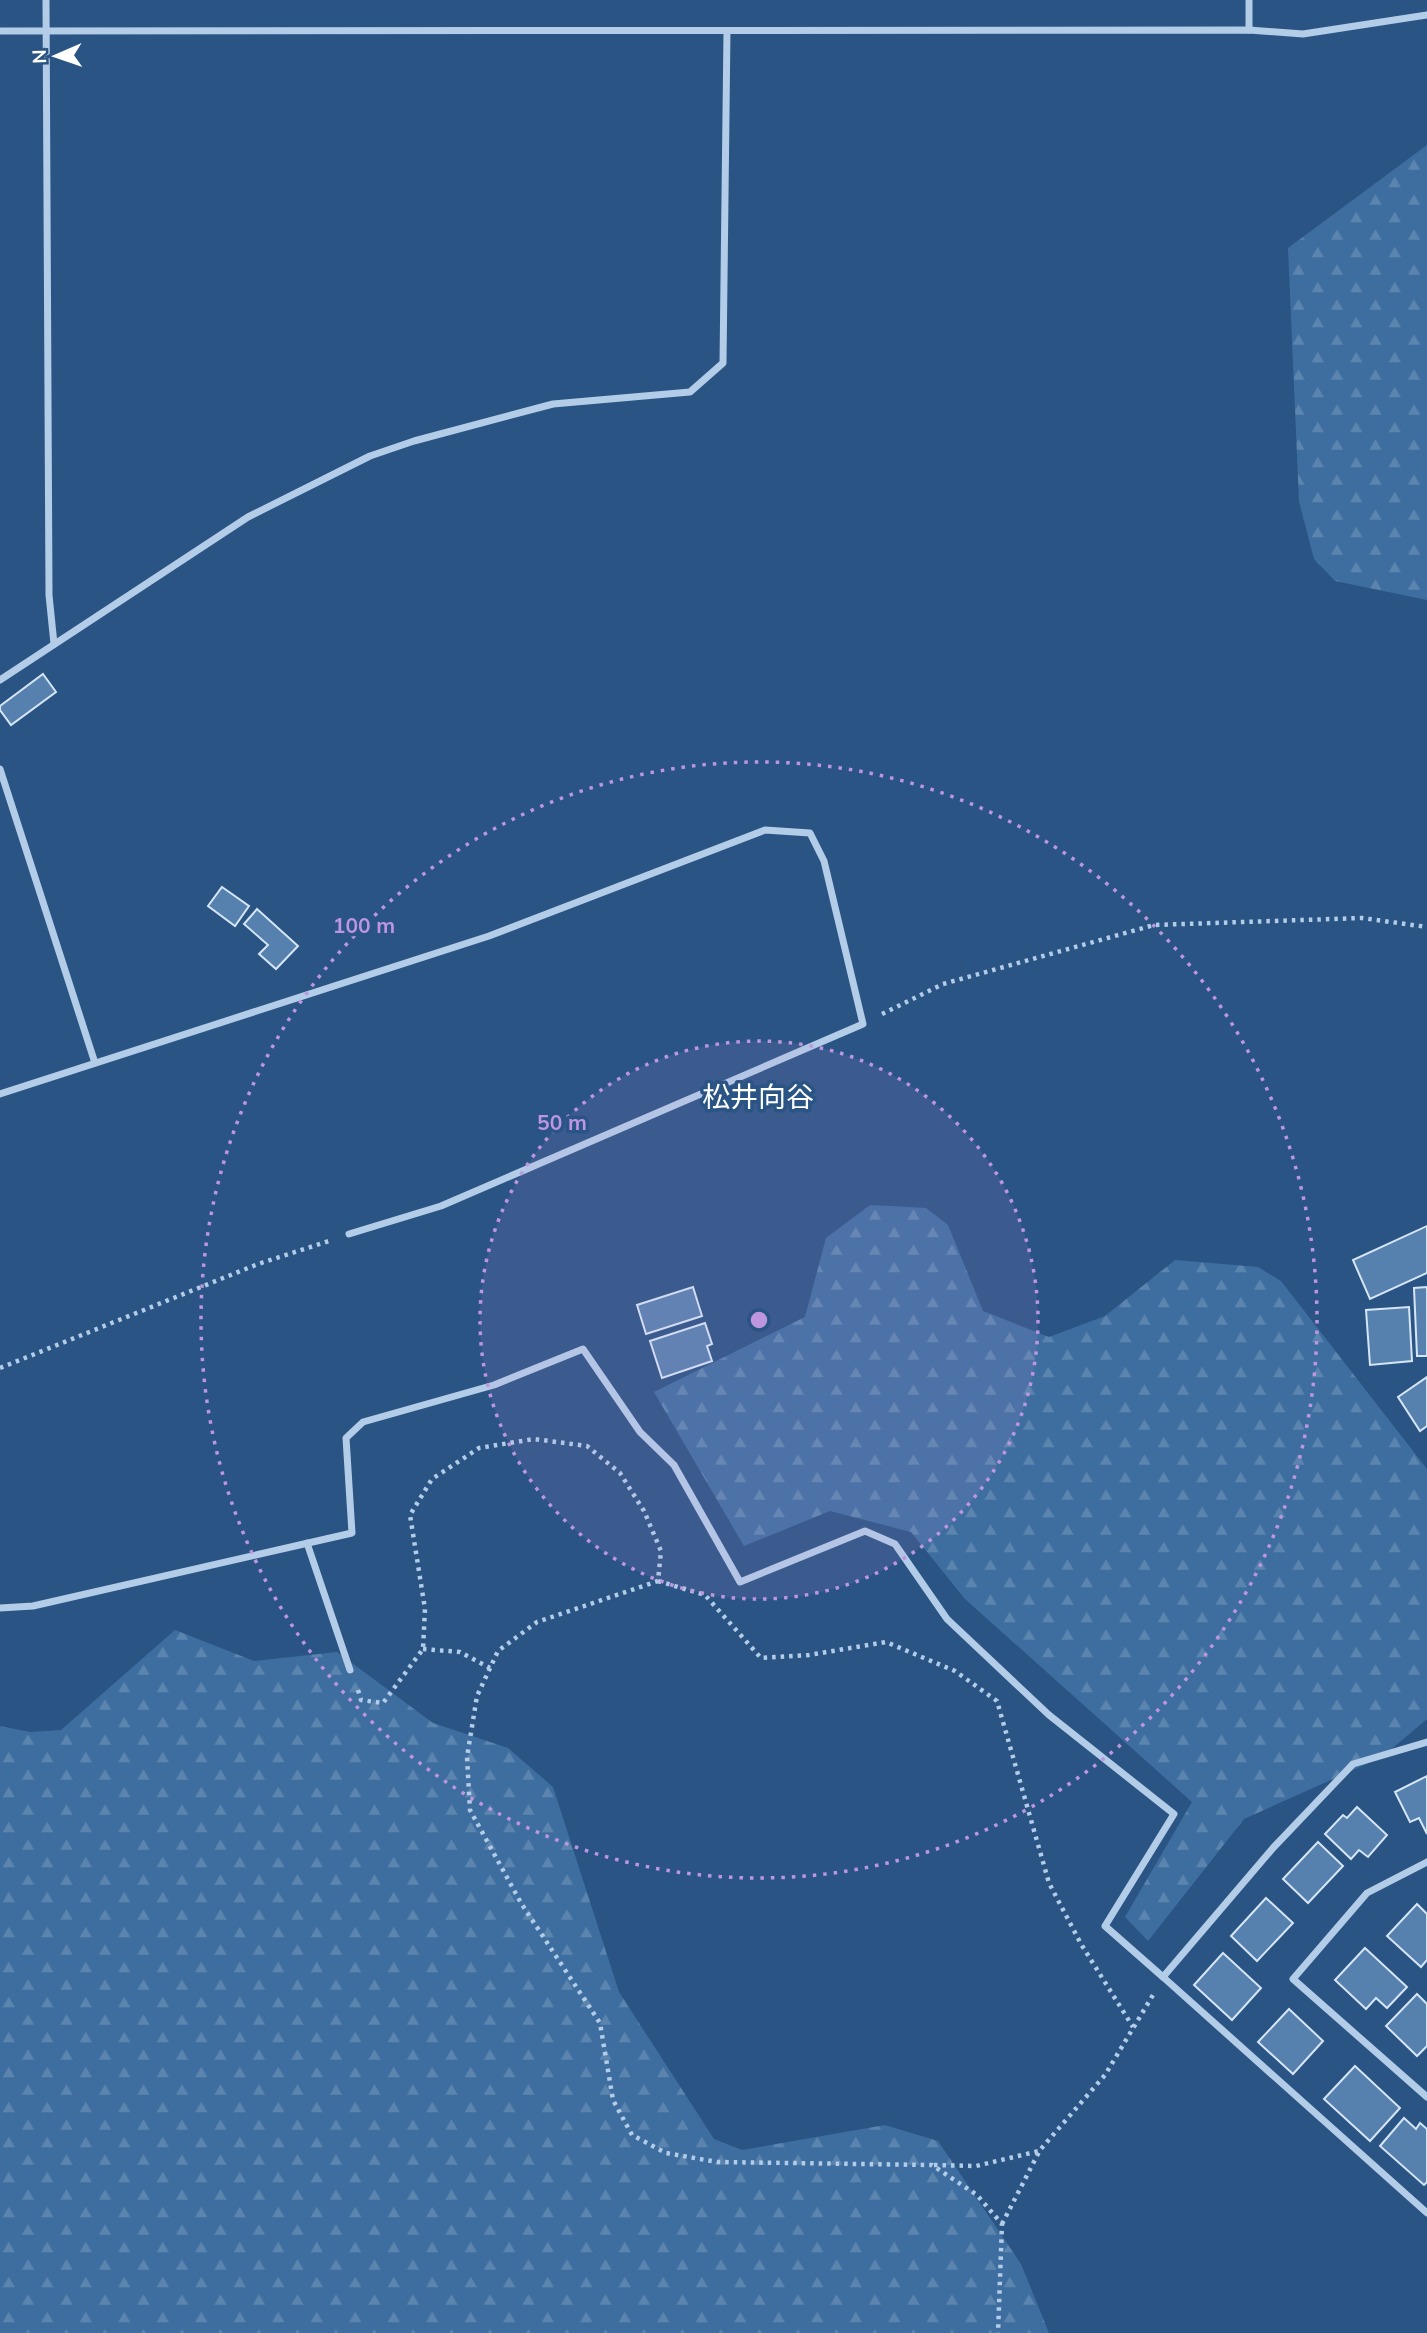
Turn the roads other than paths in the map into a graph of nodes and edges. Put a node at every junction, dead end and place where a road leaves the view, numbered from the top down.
1 (46, 0) edge
2 (1249, 0) edge
3 (1427, 15) edge
4 (46, 30) junction
5 (1249, 30) junction
6 (0, 31) edge
7 (727, 31) junction
8 (54, 644) junction
9 (0, 680) edge
10 (0, 769) edge
11 (95, 1063) junction
12 (0, 1094) edge
13 (349, 1234) road end
14 (307, 1543) junction
15 (0, 1608) edge
16 (350, 1670) road end
17 (1427, 1742) edge
18 (1427, 1861) edge
19 (1163, 1977) junction
20 (1427, 2097) edge
21 (1427, 2213) edge

1 - 4 street
2 - 5 street
3 - 5 street
4 - 6 street
4 - 7 street
4 - 8 street
5 - 7 street
7 - 8 street
8 - 9 street
10 - 11 street
11 - 12 street
11 - 13 street
14 - 15 street
14 - 16 street
14 - 19 street
17 - 19 street
18 - 20 street
19 - 21 street

